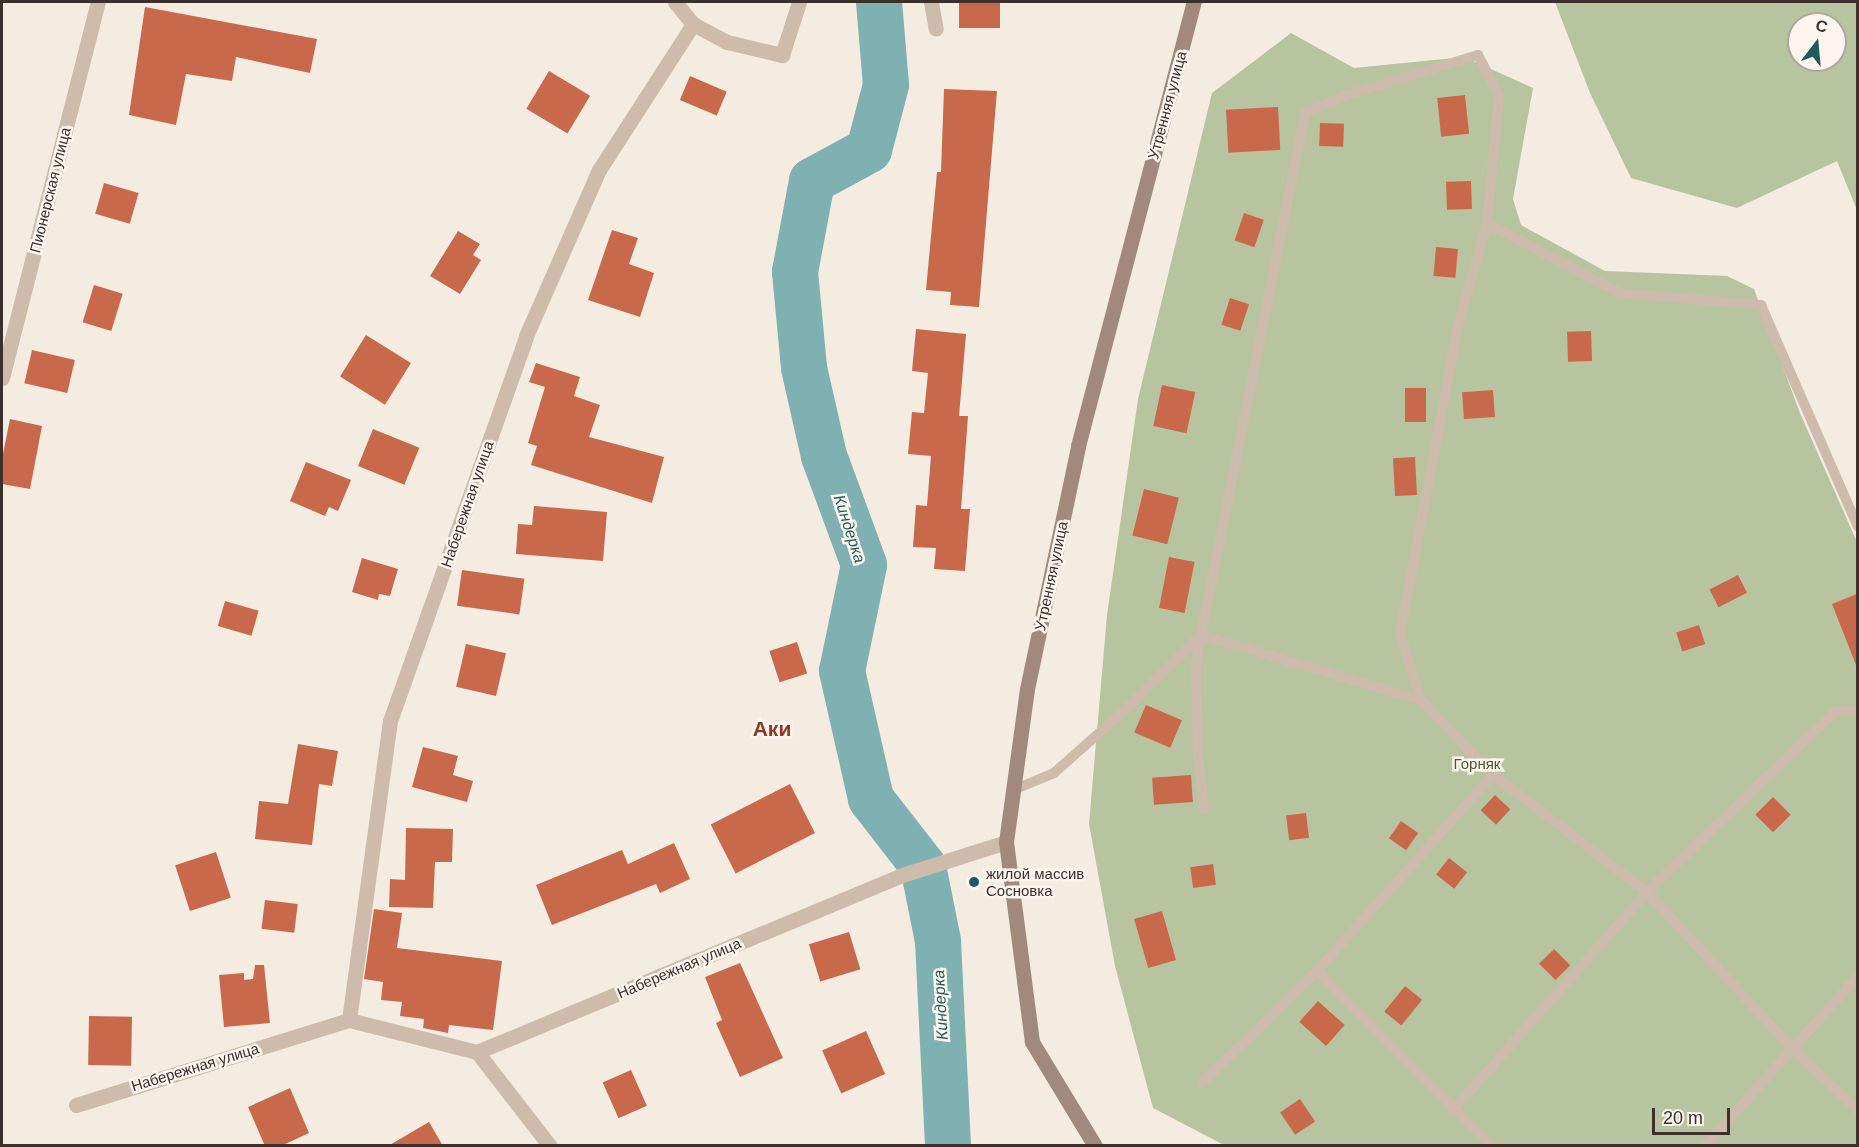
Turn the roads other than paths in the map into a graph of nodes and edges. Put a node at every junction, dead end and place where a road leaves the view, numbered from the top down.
1 (98, 2) edge
2 (675, 2) edge
3 (799, 2) edge
4 (931, 2) edge
5 (1194, 2) edge
6 (693, 24) junction
7 (936, 29) dead end
8 (1487, 223) junction
9 (2, 378) edge
10 (1857, 527) edge
11 (1201, 635) junction
12 (1421, 700) junction
13 (1857, 710) edge
14 (1493, 775) junction
15 (1011, 791) junction
16 (1204, 809) dead end
17 (1006, 842) junction
18 (1647, 892) junction
19 (1317, 971) junction
20 (1857, 976) edge
21 (349, 1020) junction
22 (1794, 1050) junction
23 (477, 1052) junction
24 (1202, 1083) dead end
25 (76, 1105) dead end
26 (1453, 1110) junction
27 (1857, 1110) edge
28 (550, 1146) edge
29 (1095, 1146) edge
30 (1492, 1146) edge
31 (1705, 1146) edge

1 - 9 street, Пионерская улица
2 - 6 street
3 - 6 street
4 - 7 street
5 - 15 street, Утренняя улица
6 - 21 street, Набережная улица
8 - 10 lane
8 - 11 lane
8 - 12 lane
11 - 12 lane
11 - 15 lane
11 - 16 lane
12 - 14 lane
13 - 18 lane
14 - 18 lane
14 - 19 lane
15 - 17 street, Утренняя улица
17 - 23 street, Набережная улица
17 - 29 street, Утренняя улица
18 - 22 lane
18 - 26 lane
19 - 24 lane
19 - 26 lane
20 - 22 lane
21 - 23 street
21 - 25 street, Набережная улица
22 - 27 lane
22 - 31 lane
23 - 28 street
26 - 30 lane

